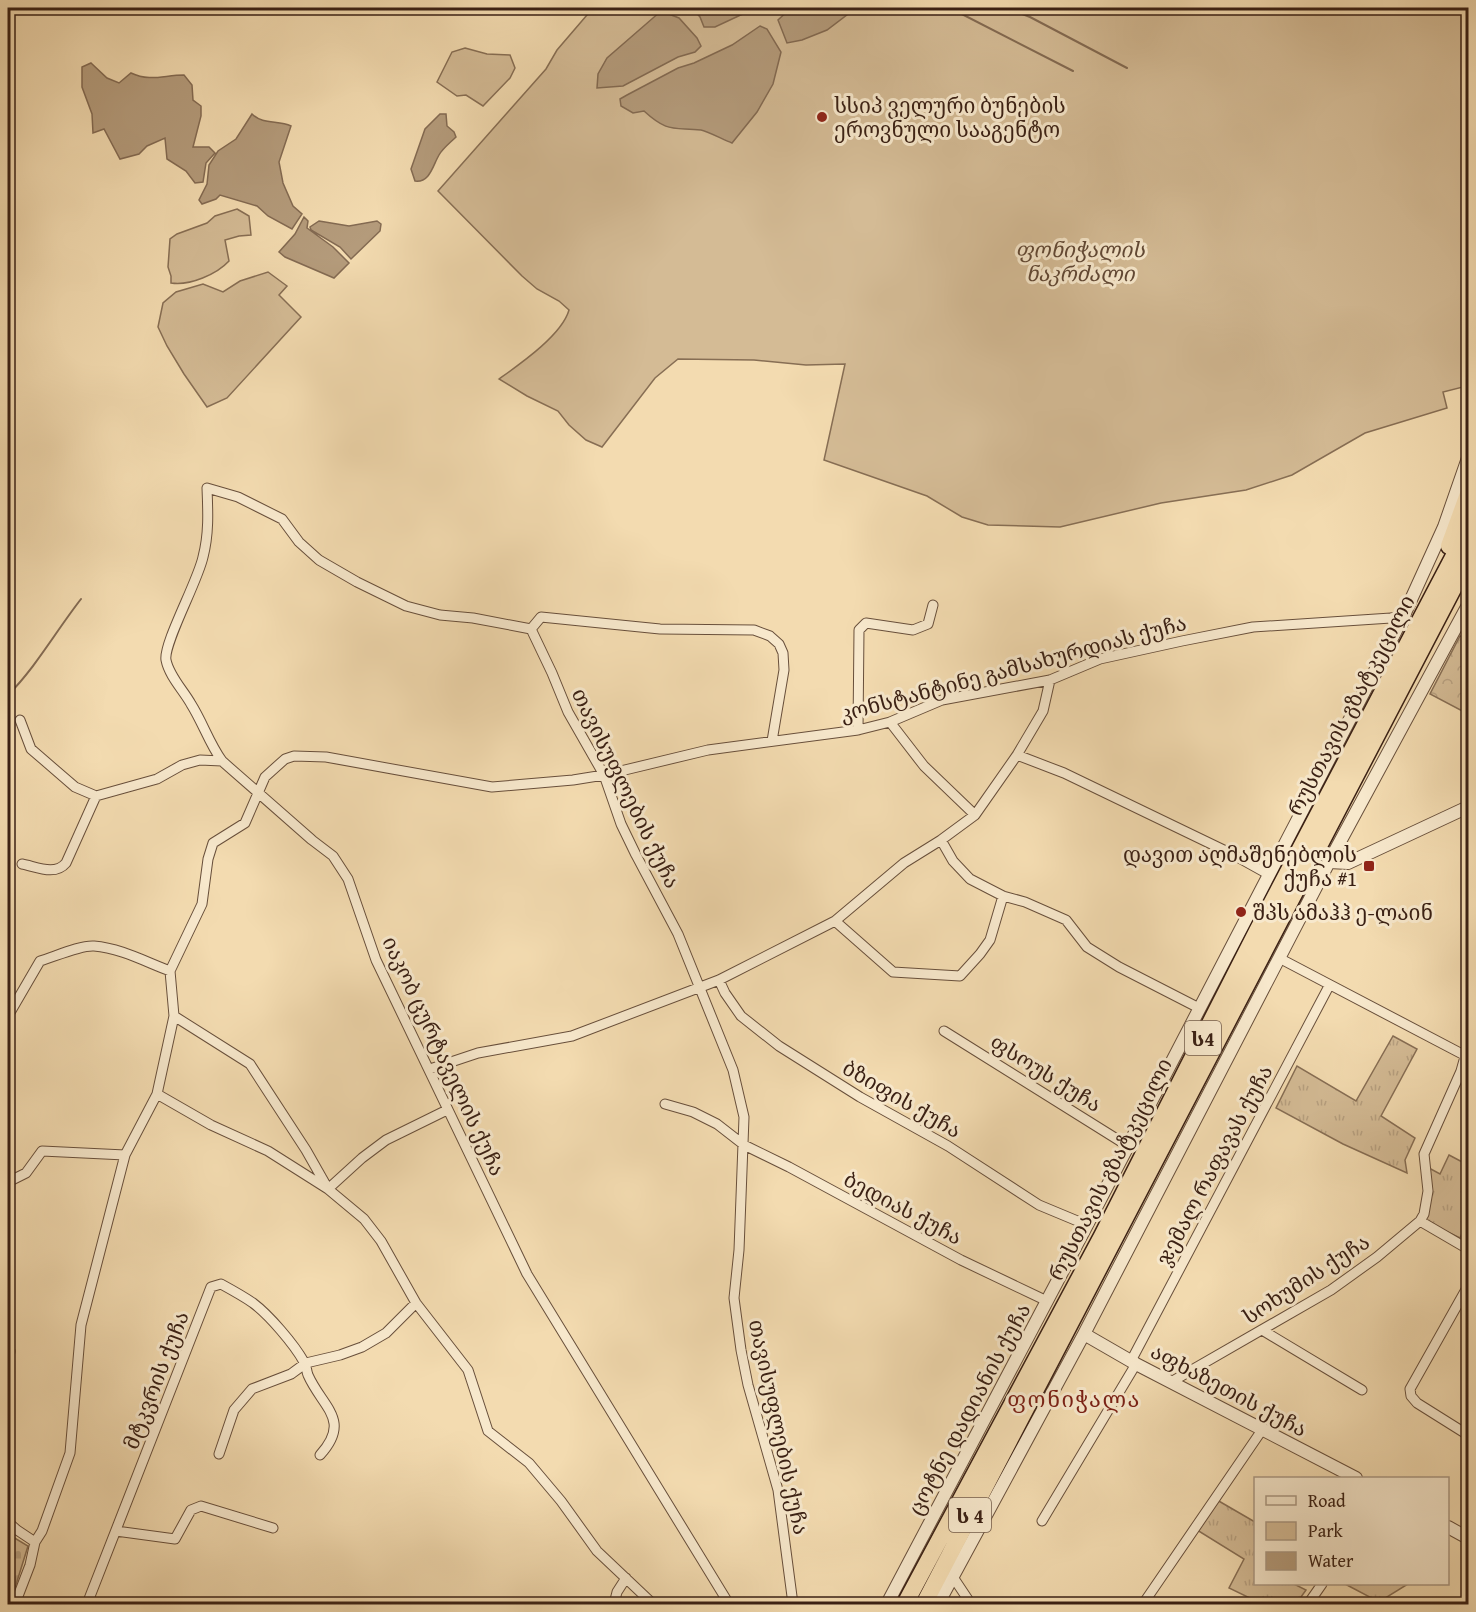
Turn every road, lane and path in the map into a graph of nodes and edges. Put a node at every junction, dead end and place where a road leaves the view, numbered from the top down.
1 (1468, 458) edge
2 (1468, 494) edge
3 (1468, 529) edge
4 (1468, 560) edge
5 (1468, 579) edge
6 (933, 605) dead end
7 (1468, 605) edge
8 (1404, 615) junction
9 (1437, 623) junction
10 (531, 628) junction
11 (1414, 631) junction
12 (1050, 680) junction
13 (20, 720) dead end
14 (890, 722) junction
15 (858, 730) junction
16 (772, 741) junction
17 (1017, 755) junction
18 (222, 760) junction
19 (604, 776) junction
20 (259, 793) junction
21 (96, 796) junction
22 (1468, 807) edge
23 (975, 815) junction
24 (941, 840) junction
25 (1329, 862) junction
26 (22, 864) dead end
27 (1268, 874) junction
28 (1003, 896) junction
29 (834, 921) junction
30 (1278, 958) junction
31 (170, 971) junction
32 (719, 980) junction
33 (699, 986) junction
34 (1329, 986) junction
35 (1199, 1008) junction
36 (8, 1016) edge
37 (174, 1016) junction
38 (944, 1031) dead end
39 (1467, 1051) edge
40 (430, 1069) junction
41 (157, 1094) junction
42 (665, 1104) dead end
43 (447, 1110) junction
44 (744, 1145) junction
45 (1128, 1146) junction
46 (125, 1155) junction
47 (8, 1182) edge
48 (328, 1189) junction
49 (1420, 1221) junction
50 (1087, 1225) junction
51 (1468, 1249) edge
52 (1468, 1286) edge
53 (1047, 1301) junction
54 (416, 1303) junction
55 (1262, 1330) junction
56 (1084, 1334) junction
57 (10, 1351) dead end
58 (8, 1363) edge
59 (306, 1363) junction
60 (1134, 1363) junction
61 (1171, 1382) junction
62 (1362, 1390) dead end
63 (1262, 1430) junction
64 (1468, 1435) edge
65 (219, 1454) dead end
66 (320, 1455) dead end
67 (997, 1466) joint
68 (1352, 1477) edge
69 (1042, 1521) dead end
70 (8, 1522) edge
71 (273, 1528) dead end
72 (1449, 1528) edge
73 (117, 1531) junction
74 (1468, 1538) edge
75 (35, 1542) junction
76 (937, 1546) joint
77 (953, 1577) junction
78 (626, 1578) junction
79 (1321, 1585) edge
80 (15, 1605) edge
81 (87, 1605) edge
82 (614, 1605) edge
83 (653, 1605) edge
84 (729, 1605) edge
85 (794, 1605) edge
86 (887, 1605) edge
87 (905, 1605) edge
88 (924, 1605) edge
89 (938, 1605) edge
90 (971, 1605) edge
91 (1143, 1605) edge
92 (1308, 1605) edge

1 - 8 street, ცოტნე დადიანის ქუჩა
2 - 11 highway
3 - 11 highway, რუსთავის გზატკეცილი / ს4
4 - 9 highway, რუსთავის გზატკეცილი / ს4
5 - 9 highway
6 - 15 street
7 - 25 street
8 - 12 street, კონსტანტინე გამსახურდიას ქუჩა
8 - 27 street, ცოტნე დადიანის ქუჩა
9 - 67 highway, რუსთავის გზატკეცილი / ს4
10 - 16 street
10 - 18 street
10 - 19 street, თავისუფლების ქუჩა
11 - 76 highway, რუსთავის გზატკეცილი / ს4
12 - 14 street, კონსტანტინე გამსახურდიას ქუჩა
12 - 17 street
13 - 21 street
14 - 15 street, კონსტანტინე გამსახურდიას ქუჩა
14 - 23 street
15 - 16 street, კონსტანტინე გამსახურდიას ქუჩა
16 - 19 street, კონსტანტინე გამსახურდიას ქუჩა
17 - 23 street
17 - 27 street
18 - 20 street, იაკობ ცურტაველის ქუჩა
18 - 21 street
19 - 20 street, კონსტანტინე გამსახურდიას ქუჩა
19 - 33 street, თავისუფლების ქუჩა
20 - 31 street, კონსტანტინე გამსახურდიას ქუჩა
20 - 40 street, იაკობ ცურტაველის ქუჩა
21 - 26 street
22 - 25 street
23 - 24 street
24 - 28 street
24 - 29 street
25 - 30 street
27 - 35 street, ცოტნე დადიანის ქუჩა
28 - 29 street
28 - 35 street
29 - 32 street
30 - 34 street
30 - 56 street
31 - 36 street
31 - 37 street
32 - 33 street
32 - 50 street, ბზიფის ქუჩა
33 - 40 street
33 - 44 street, თავისუფლების ქუჩა
34 - 39 street
34 - 60 street, ჯემალ რაფავას ქუჩა
35 - 45 street, ცოტნე დადიანის ქუჩა
37 - 41 street
37 - 48 street
38 - 45 street, ფსოუს ქუჩა
39 - 49 street
40 - 43 street, იაკობ ცურტაველის ქუჩა
41 - 46 street
41 - 48 street
42 - 44 street, ბედიას ქუჩა
43 - 48 street
43 - 84 street, იაკობ ცურტაველის ქუჩა
44 - 53 street, ბედიას ქუჩა
44 - 85 street, თავისუფლების ქუჩა
45 - 50 street, ცოტნე დადიანის ქუჩა
46 - 47 street
46 - 75 street
48 - 54 street
49 - 51 street
49 - 55 street, სოხუმის ქუჩა
50 - 53 street, ცოტნე დადიანის ქუჩა
52 - 64 street
53 - 86 street, ცოტნე დადიანის ქუჩა
54 - 59 street
54 - 78 street
55 - 61 street, სოხუმის ქუჩა
55 - 62 street
56 - 60 street, აფხაზეთის ქუჩა
56 - 77 street
57 - 58 street
59 - 65 street
59 - 66 street
59 - 73 street, მტკვრის ქუჩა
60 - 61 street, აფხაზეთის ქუჩა
60 - 69 street, ჯემალ რაფავას ქუჩა
61 - 63 street, აფხაზეთის ქუჩა
63 - 68 street, აფხაზეთის ქუჩა
63 - 91 street
67 - 88 highway, რუსთავის გზატკეცილი / ს 4
70 - 75 street
71 - 73 street
72 - 74 street
73 - 81 street, მტკვრის ქუჩა
75 - 80 street
76 - 87 highway, რუსთავის გზატკეცილი / ს 4
77 - 89 street
77 - 90 street
78 - 82 street
78 - 83 street
79 - 92 street

